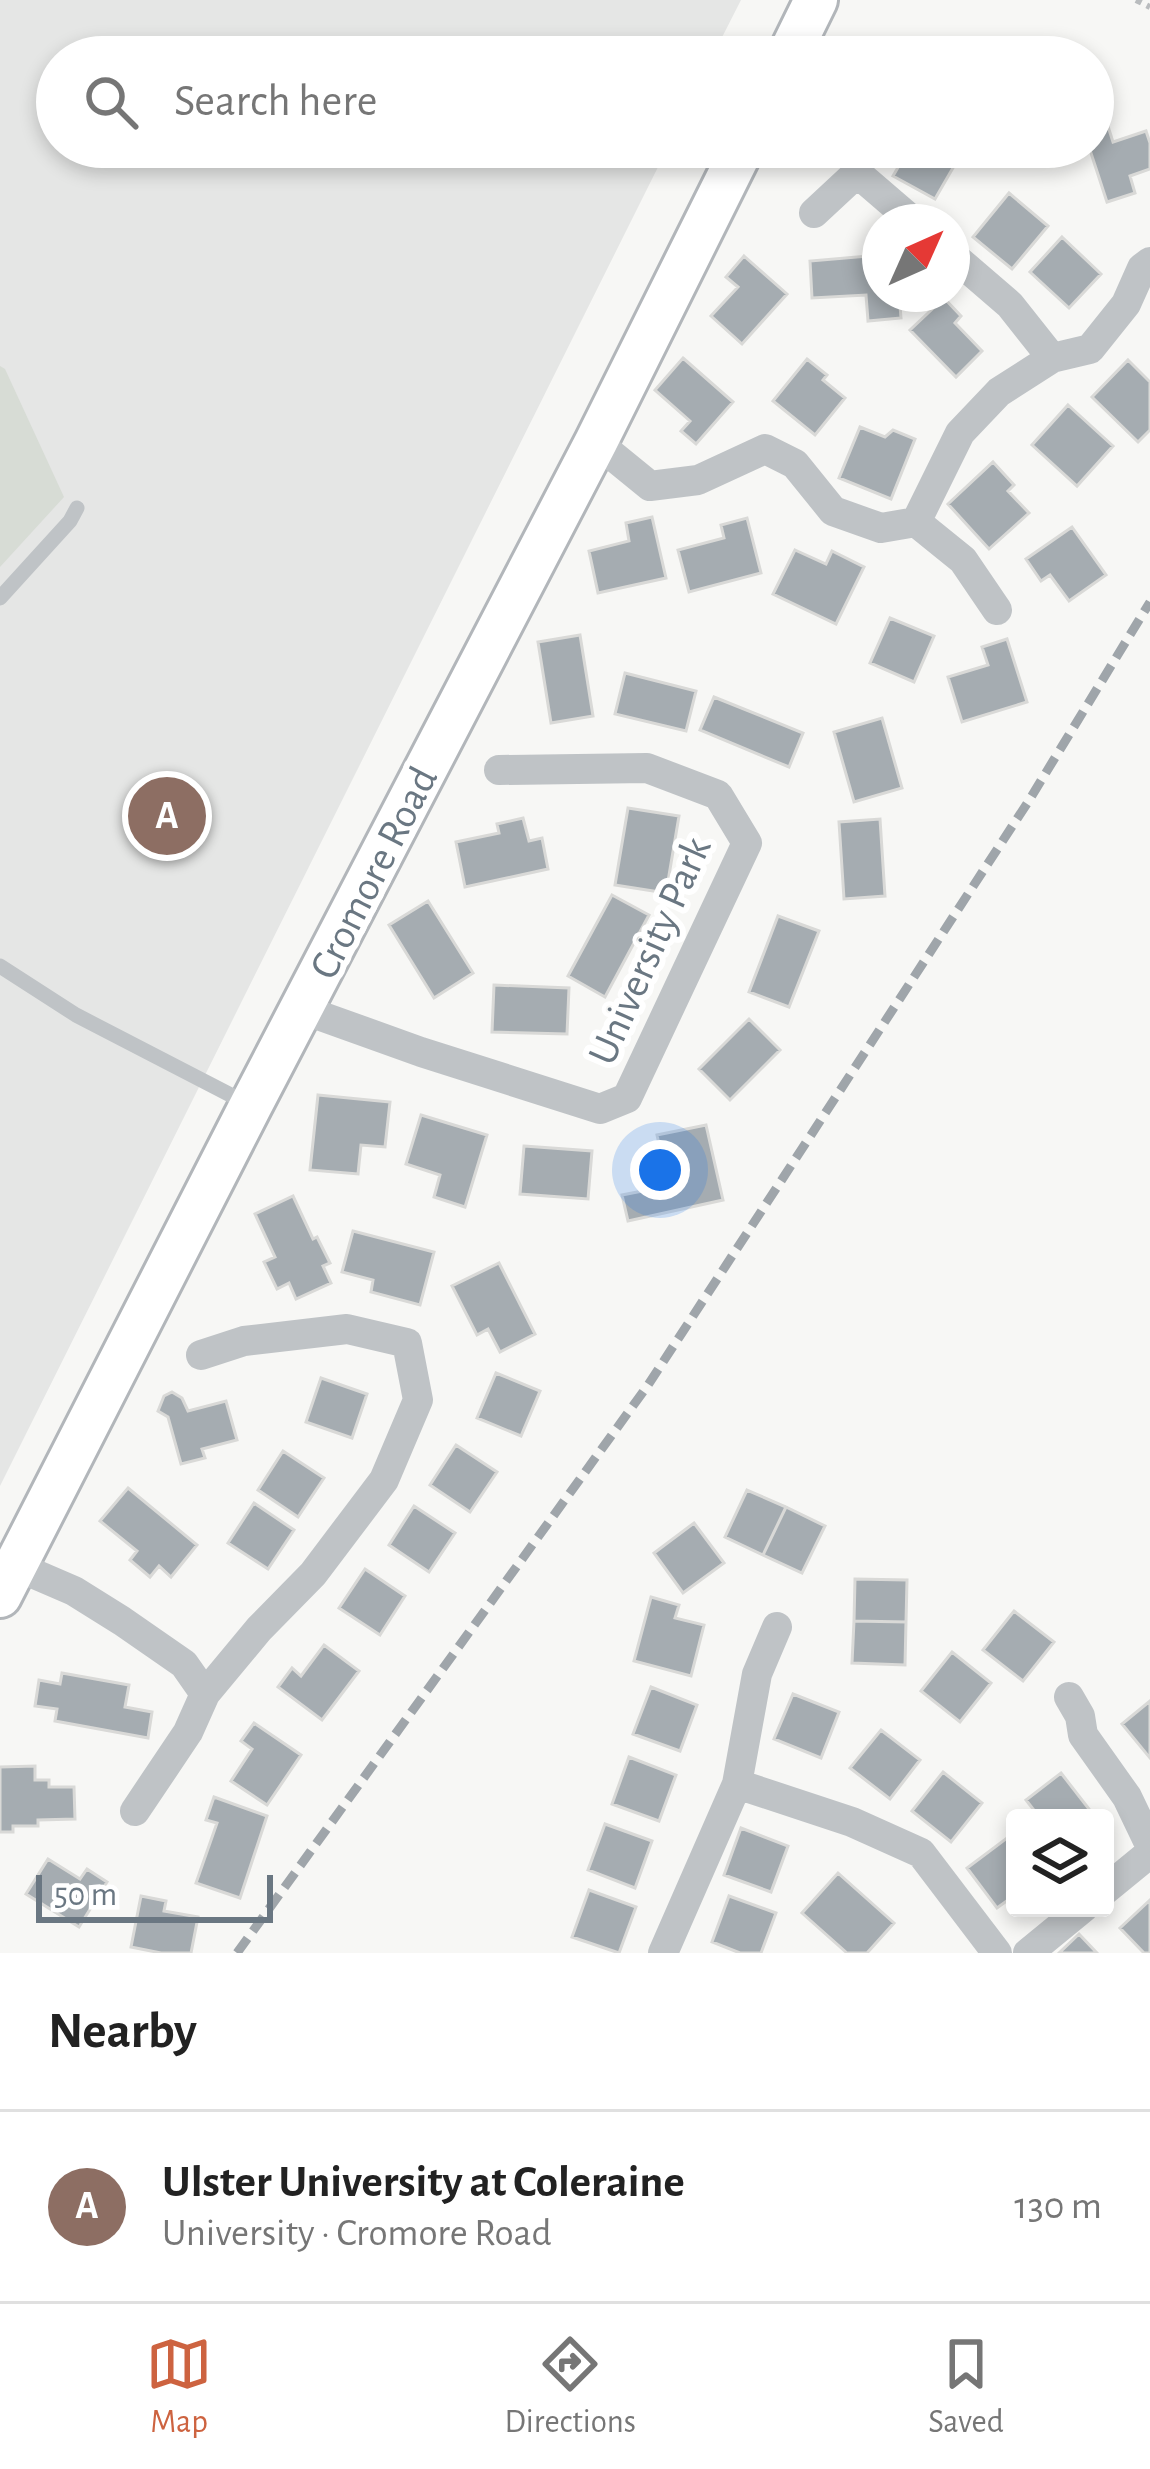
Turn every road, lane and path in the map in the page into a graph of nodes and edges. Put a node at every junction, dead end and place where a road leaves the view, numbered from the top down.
1 (816, 0) edge
2 (1136, 0) edge
3 (1150, 8) edge
4 (798, 36) edge
5 (733, 168) edge
6 (893, 204) edge
7 (814, 213) dead end
8 (1150, 262) edge
9 (970, 270) edge
10 (1052, 358) junction
11 (596, 442) junction
12 (77, 508) dead end
13 (916, 522) junction
14 (0, 598) edge
15 (997, 610) dead end
16 (499, 770) dead end
17 (0, 966) edge
18 (301, 1009) junction
19 (251, 1105) junction
20 (201, 1355) dead end
21 (8, 1581) edge
22 (777, 1627) dead end
23 (205, 1694) junction
24 (1069, 1696) dead end
25 (736, 1784) junction
26 (135, 1811) dead end
27 (1150, 1849) edge
28 (1114, 1882) edge
29 (1072, 1917) edge
30 (663, 1953) edge
31 (997, 1953) edge
32 (1028, 1953) edge

1 - 4 main road
2 - 3 path
5 - 11 main road, Cromore Road
6 - 7 street
8 - 10 street
9 - 10 street
10 - 13 street
11 - 13 street
11 - 18 main road, Cromore Road
12 - 14 lane
13 - 15 street
16 - 18 street, University Park
17 - 19 lane
18 - 19 main road, Cromore Road
19 - 21 main road, Cromore Road
20 - 23 street
21 - 23 street
22 - 25 street
23 - 26 street
24 - 27 street
25 - 30 street
25 - 31 street
27 - 28 street
29 - 32 street

